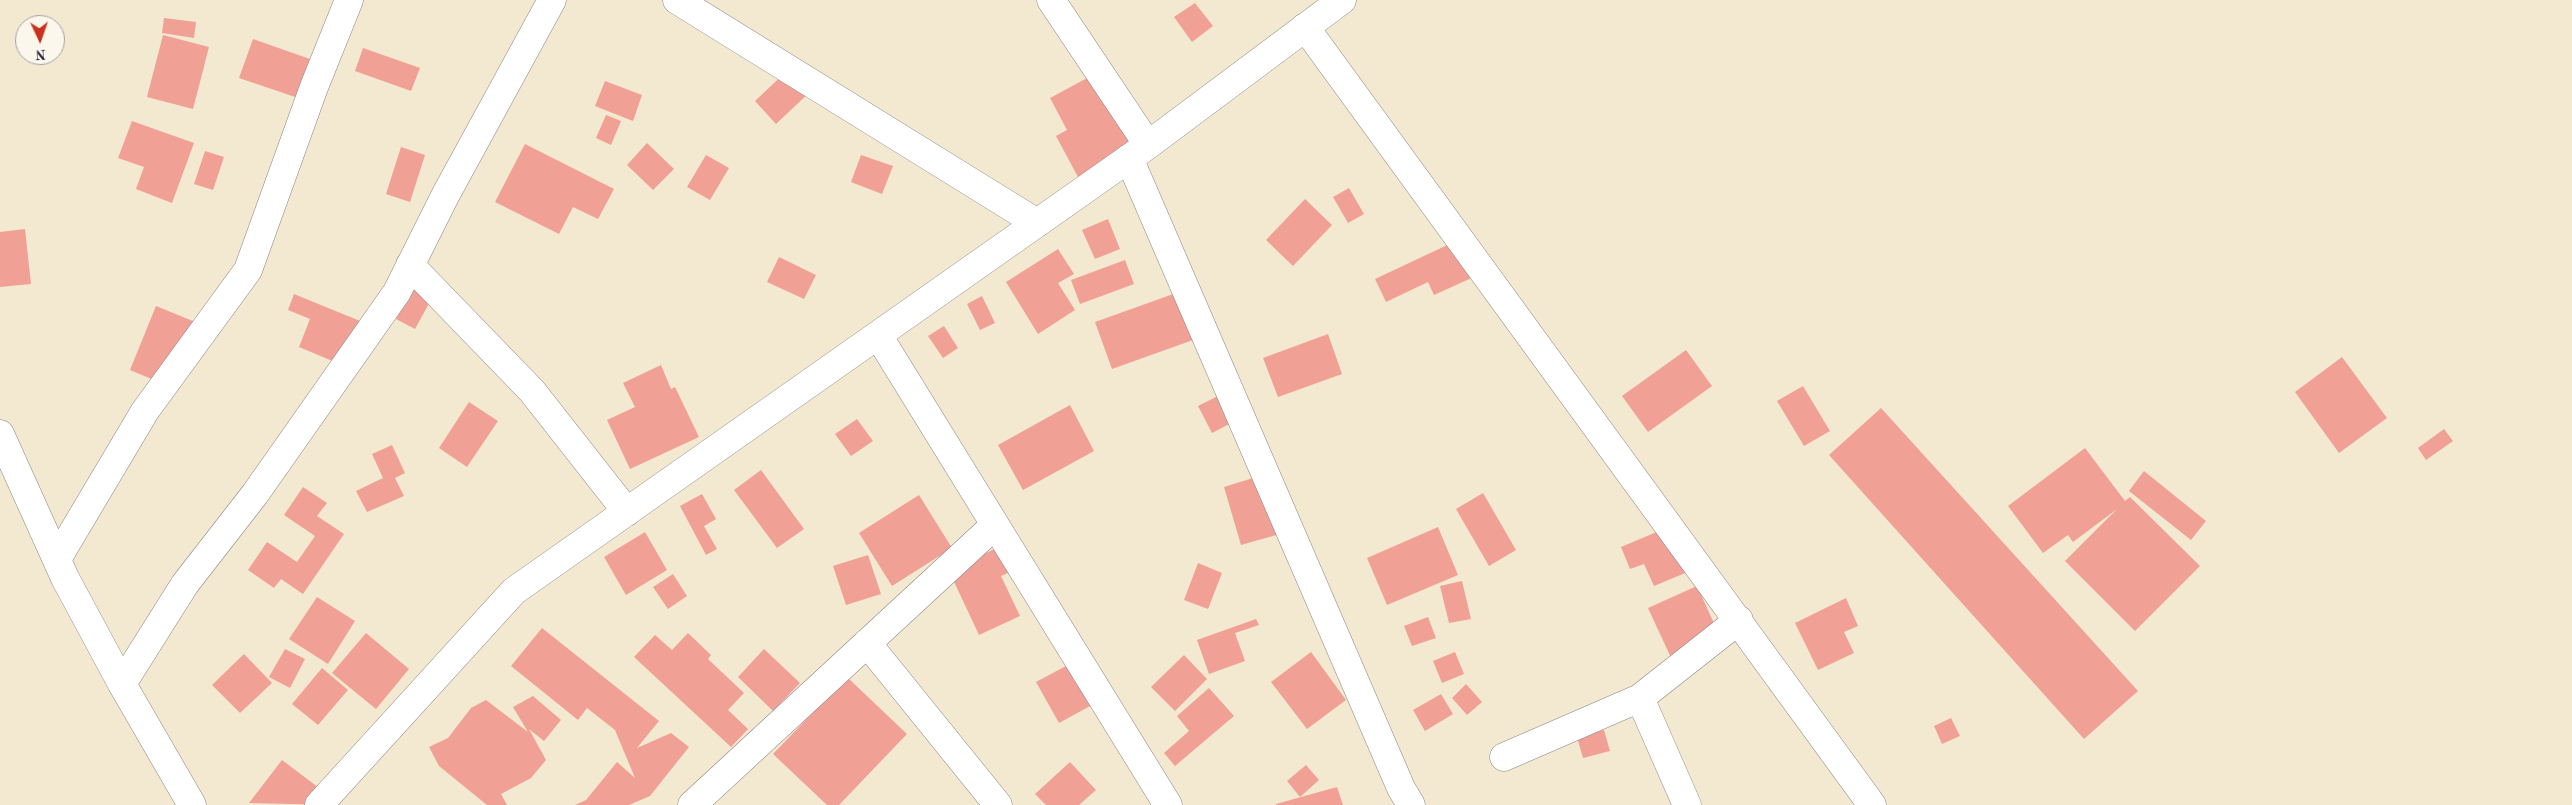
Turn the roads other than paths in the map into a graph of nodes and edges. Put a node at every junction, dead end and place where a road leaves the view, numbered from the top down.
1 (349, 0) edge
2 (552, 0) edge
3 (677, 0) edge
4 (1051, 0) edge
5 (1342, 0) edge
6 (1305, 27) junction
7 (1138, 152) junction
8 (1037, 223) junction
9 (410, 266) junction
10 (878, 335) junction
11 (0, 434) edge
12 (627, 512) junction
13 (995, 525) junction
14 (57, 559) junction
15 (1739, 620) junction
16 (867, 643) junction
17 (122, 684) junction
18 (1640, 698) junction
19 (1504, 757) dead end
20 (192, 805) edge
21 (319, 805) edge
22 (692, 805) edge
23 (998, 805) edge
24 (1168, 805) edge
25 (1411, 805) edge
26 (1687, 805) edge
27 (1872, 805) edge

1 - 14 street
2 - 9 street
3 - 8 street
4 - 7 street
5 - 6 street
6 - 7 street
6 - 15 street
7 - 8 street
7 - 25 street
8 - 10 street
9 - 12 street
9 - 17 street
10 - 12 street
10 - 13 street
11 - 14 street
12 - 21 street
13 - 16 street
13 - 24 street
14 - 17 street
15 - 18 street
15 - 27 street
16 - 22 street
16 - 23 street
17 - 20 street
18 - 19 street
18 - 26 street

